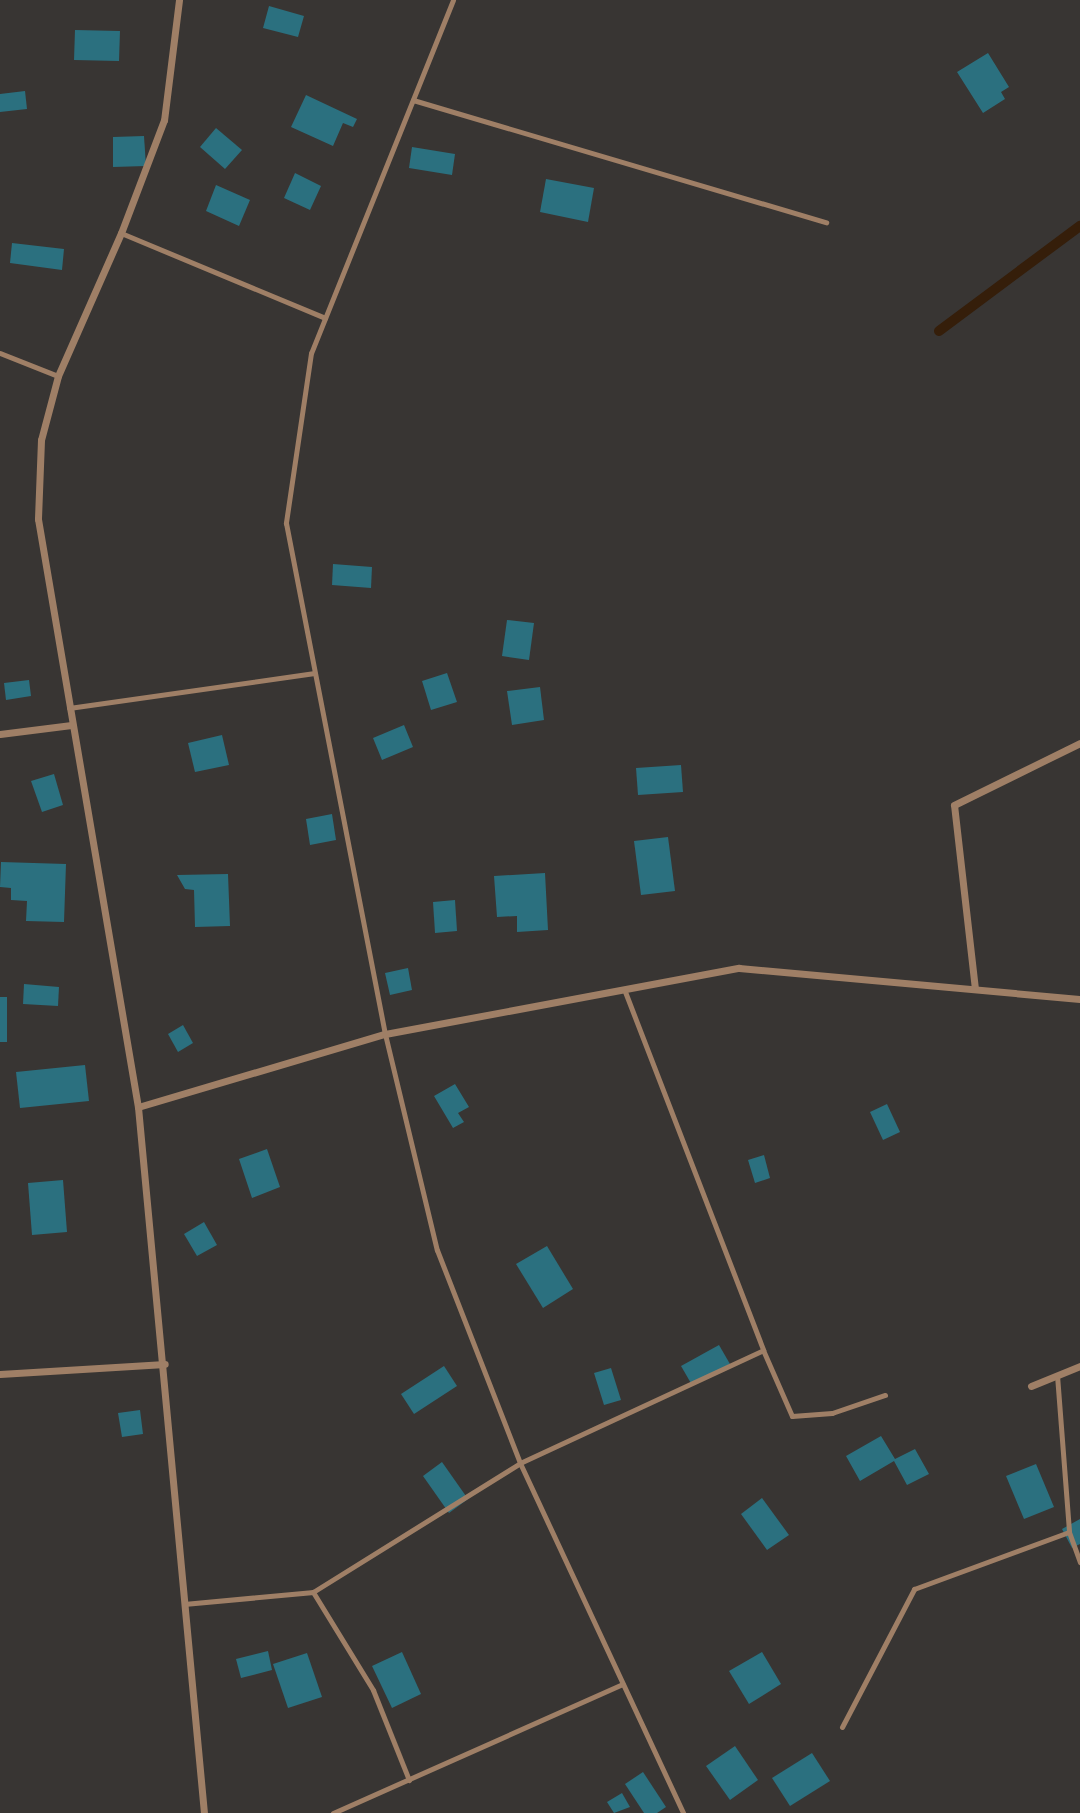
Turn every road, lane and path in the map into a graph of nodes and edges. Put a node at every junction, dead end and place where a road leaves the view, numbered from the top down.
1 (178, 0) edge
2 (453, 0) edge
3 (413, 100) junction
4 (826, 222) dead end
5 (121, 233) junction
6 (325, 318) junction
7 (0, 353) edge
8 (58, 376) junction
9 (316, 673) junction
10 (68, 709) junction
11 (71, 725) junction
12 (0, 734) edge
13 (1080, 743) edge
14 (624, 989) junction
15 (975, 989) junction
16 (1080, 999) edge
17 (385, 1034) junction
18 (138, 1107) junction
19 (763, 1350) junction
20 (165, 1364) junction
21 (1080, 1366) edge
22 (0, 1374) edge
23 (1057, 1375) junction
24 (1031, 1386) dead end
25 (885, 1395) dead end
26 (520, 1463) junction
27 (1069, 1532) junction
28 (1080, 1562) edge
29 (313, 1592) junction
30 (184, 1604) junction
31 (623, 1684) junction
32 (842, 1727) dead end
33 (409, 1780) junction
34 (204, 1813) edge
35 (333, 1813) edge
36 (683, 1813) edge

1 - 5 street
2 - 3 lane
3 - 4 lane
3 - 6 lane
5 - 6 lane
5 - 8 street
6 - 9 lane
7 - 8 lane
8 - 10 street
9 - 10 lane
9 - 17 lane
10 - 11 street
11 - 12 street
11 - 18 street
13 - 15 street
14 - 15 street
14 - 17 street
14 - 19 lane
15 - 16 street
17 - 18 street
17 - 26 lane
18 - 20 street
19 - 25 lane
19 - 26 lane
20 - 22 street
20 - 30 street
21 - 23 street
23 - 24 street
23 - 27 lane
26 - 29 lane
26 - 31 lane
27 - 28 lane
27 - 32 lane
29 - 30 lane
29 - 33 lane
30 - 34 street
31 - 33 lane
31 - 36 lane
33 - 35 lane

